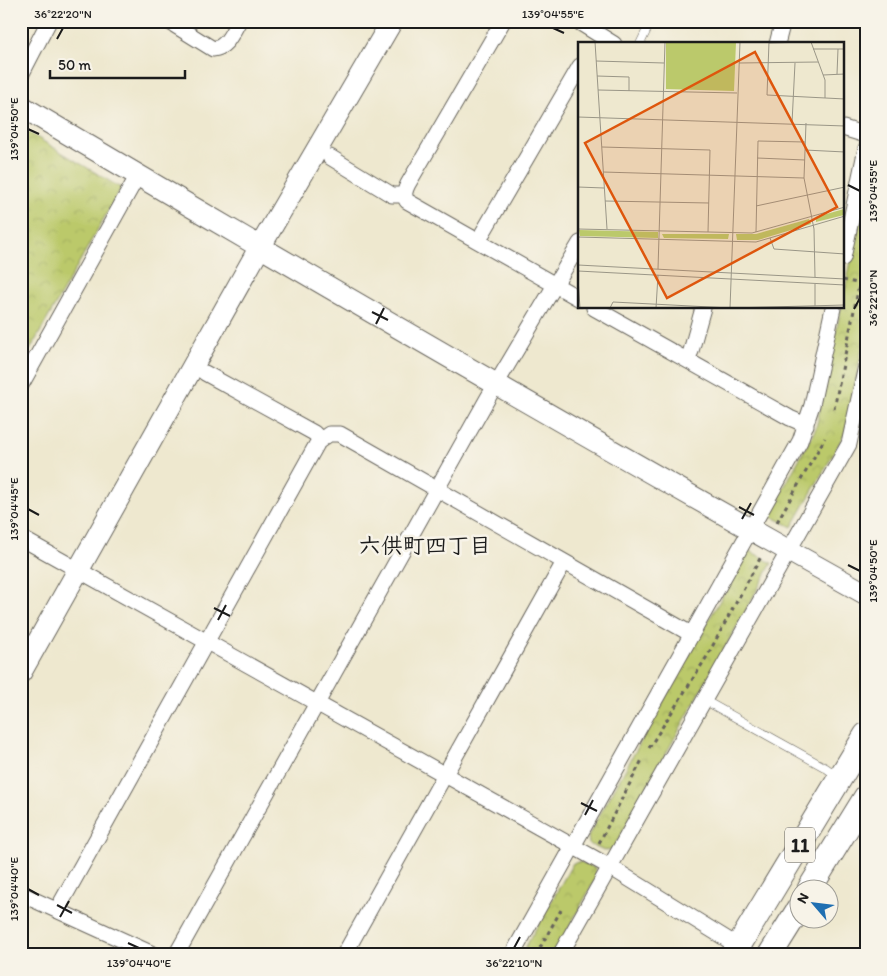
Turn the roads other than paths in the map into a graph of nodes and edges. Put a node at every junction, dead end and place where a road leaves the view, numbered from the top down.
1 (49, 21) edge
2 (168, 21) edge
3 (239, 21) edge
4 (392, 21) edge
5 (503, 21) edge
6 (577, 21) edge
7 (651, 21) edge
8 (783, 21) edge
9 (595, 39) edge
10 (641, 42) edge
11 (778, 42) edge
12 (578, 69) edge
13 (21, 75) edge
14 (21, 106) edge
15 (844, 128) edge
16 (866, 135) edge
17 (866, 148) edge
18 (330, 157) dead end
19 (138, 175) junction
20 (405, 195) junction
21 (478, 241) junction
22 (578, 246) edge
23 (260, 247) junction
24 (844, 253) edge
25 (555, 285) junction
26 (578, 298) edge
27 (596, 309) edge
28 (704, 309) edge
29 (833, 309) edge
30 (687, 360) junction
31 (865, 371) edge
32 (204, 373) dead end
33 (497, 383) junction
34 (21, 385) edge
35 (805, 427) junction
36 (321, 440) junction
37 (437, 489) junction
38 (750, 529) junction
39 (21, 538) edge
40 (788, 551) junction
41 (564, 562) junction
42 (78, 570) junction
43 (866, 594) edge
44 (691, 634) junction
45 (206, 642) junction
46 (21, 672) edge
47 (704, 700) junction
48 (317, 704) junction
49 (866, 735) edge
50 (444, 776) junction
51 (841, 778) junction
52 (866, 797) edge
53 (572, 846) junction
54 (610, 867) junction
55 (816, 878) edge
56 (21, 894) edge
57 (57, 910) junction
58 (790, 922) edge
59 (736, 950) edge
60 (155, 955) edge
61 (176, 955) edge
62 (344, 955) edge
63 (512, 955) edge
64 (560, 955) edge
65 (770, 955) edge

1 - 13 street
2 - 3 street
4 - 23 street
5 - 20 street
6 - 9 street
7 - 10 lane
8 - 11 street
12 - 21 street
14 - 19 street
15 - 16 street
17 - 24 street
18 - 20 street
19 - 23 street
19 - 34 street
20 - 21 street
21 - 25 street
22 - 25 street
23 - 33 street
23 - 42 street
25 - 26 street
25 - 33 street
27 - 30 street
28 - 30 street
29 - 35 street
30 - 35 street
31 - 40 street
32 - 36 street
33 - 37 street
33 - 38 street
35 - 38 street
36 - 37 street
36 - 45 street
37 - 41 street
37 - 48 street
38 - 40 street
38 - 44 street
39 - 42 street
40 - 43 street
40 - 47 street
41 - 44 street
41 - 50 street
42 - 45 street
42 - 46 street
44 - 53 street
45 - 48 street
45 - 57 street
47 - 51 lane
47 - 54 street
48 - 50 street
48 - 61 street
49 - 51 main road, 11
50 - 53 street
50 - 62 street
51 - 59 main road, 11
52 - 55 main road, 11
53 - 54 street
53 - 63 street
54 - 59 street
54 - 64 street
56 - 57 street
57 - 60 street
58 - 65 main road

